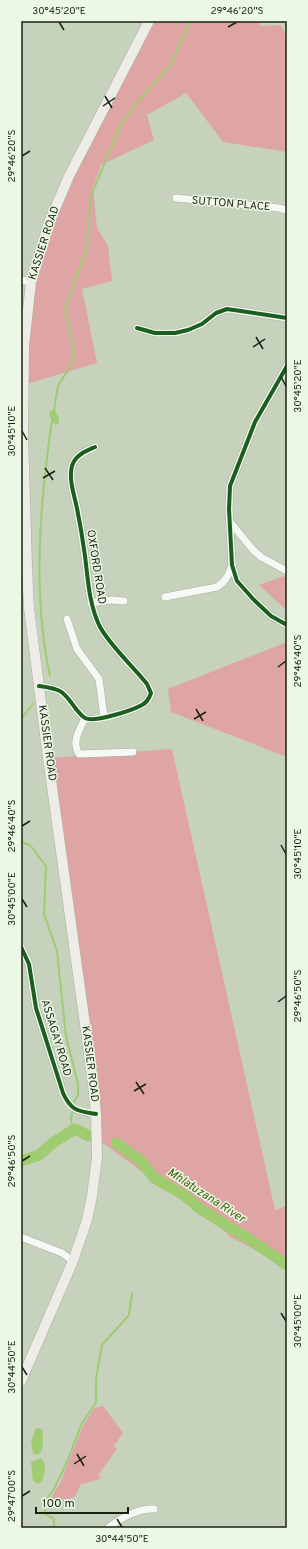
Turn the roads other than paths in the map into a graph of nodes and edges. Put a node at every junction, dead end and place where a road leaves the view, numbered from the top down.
1 (149, 21) edge
2 (176, 198) dead end
3 (287, 210) edge
4 (21, 280) edge
5 (31, 282) junction
6 (287, 318) edge
7 (137, 328) dead end
8 (287, 366) edge
9 (95, 447) dead end
10 (230, 522) junction
11 (232, 565) junction
12 (287, 571) edge
13 (164, 597) dead end
14 (124, 601) dead end
15 (91, 603) junction
16 (67, 619) dead end
17 (287, 625) edge
18 (39, 686) junction
19 (104, 717) junction
20 (85, 718) junction
21 (133, 752) dead end
22 (21, 947) edge
23 (96, 1114) junction
24 (21, 1237) edge
25 (73, 1261) junction
26 (21, 1380) edge
27 (154, 1509) dead end
28 (108, 1528) edge

1 - 5 main road, KASSIER ROAD
2 - 3 street, SUTTON PLACE
4 - 5 street
5 - 18 main road, KASSIER ROAD
6 - 7 street
8 - 10 street
9 - 15 street, OXFORD ROAD
10 - 11 street
10 - 12 street
11 - 13 street
11 - 17 street
14 - 15 street
15 - 19 street, OXFORD ROAD
16 - 19 street
18 - 20 street
18 - 23 main road, KASSIER ROAD
19 - 20 street, OXFORD ROAD
20 - 21 street
22 - 23 street, ASSAGAY ROAD
23 - 25 main road, KASSIER ROAD
24 - 25 street
25 - 26 main road, KASSIER ROAD
27 - 28 street

